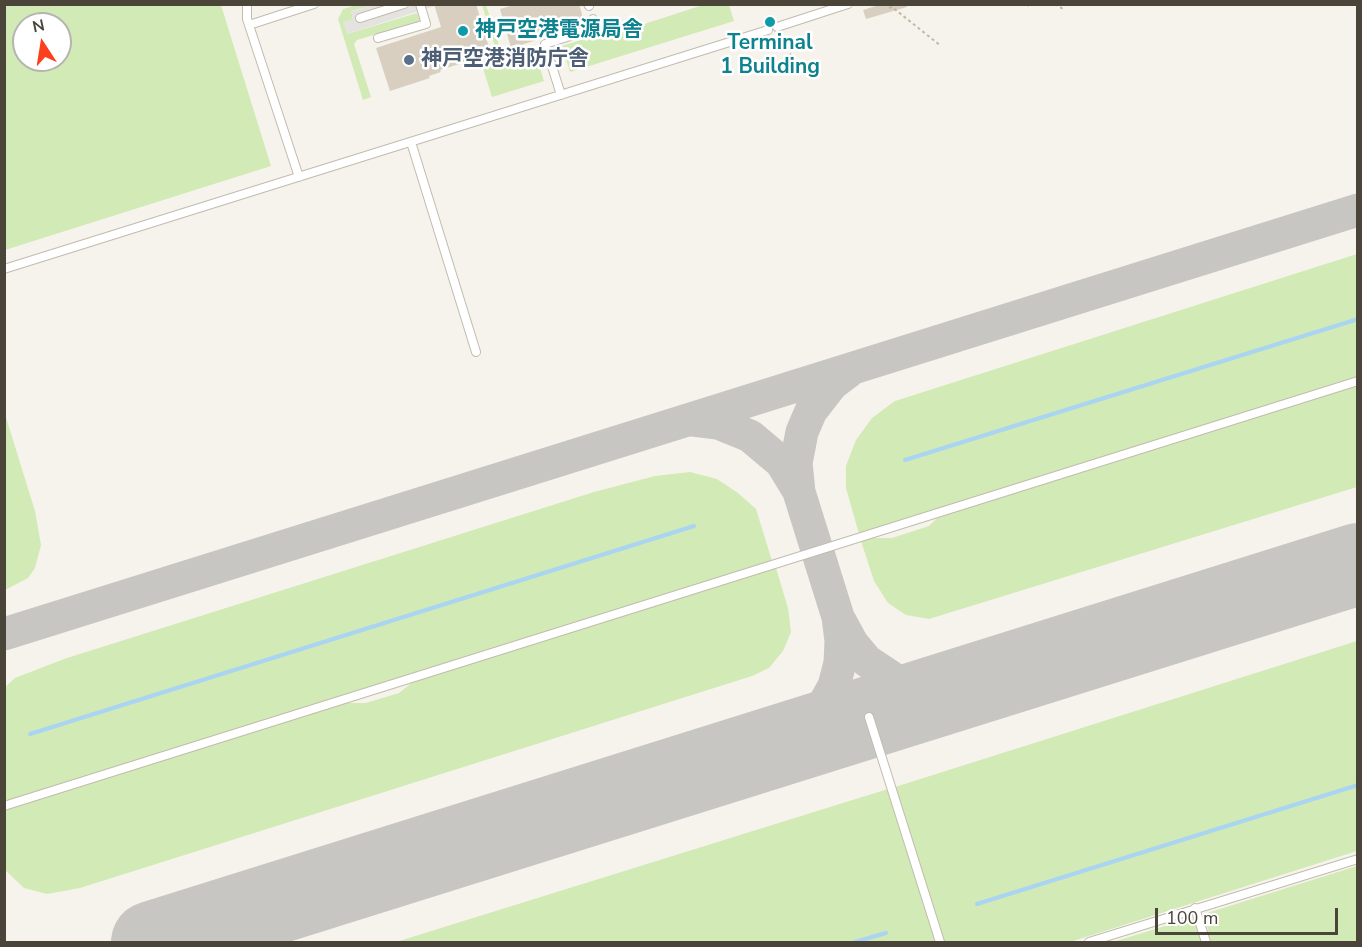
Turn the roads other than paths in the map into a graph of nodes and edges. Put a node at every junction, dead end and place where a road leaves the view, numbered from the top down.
1 (247, 4) edge
2 (314, 4) edge
3 (404, 4) edge
4 (420, 4) edge
5 (848, 4) edge
6 (360, 18) dead end
7 (593, 19) dead end
8 (249, 25) junction
9 (378, 38) dead end
10 (561, 95) junction
11 (411, 142) junction
12 (299, 177) junction
13 (4, 269) edge
14 (476, 352) dead end
15 (1358, 381) edge
16 (869, 717) dead end
17 (4, 806) edge
18 (1358, 859) edge
19 (1195, 908) junction
20 (940, 942) edge
21 (1089, 942) edge
22 (1206, 942) edge

1 - 8 lane
2 - 8 lane
3 - 6 lane
4 - 9 lane
5 - 10 lane
7 - 10 lane
8 - 12 lane
10 - 11 lane
11 - 12 lane
11 - 14 lane
12 - 13 lane
15 - 17 lane
16 - 20 lane
18 - 19 lane
19 - 21 lane
19 - 22 lane

